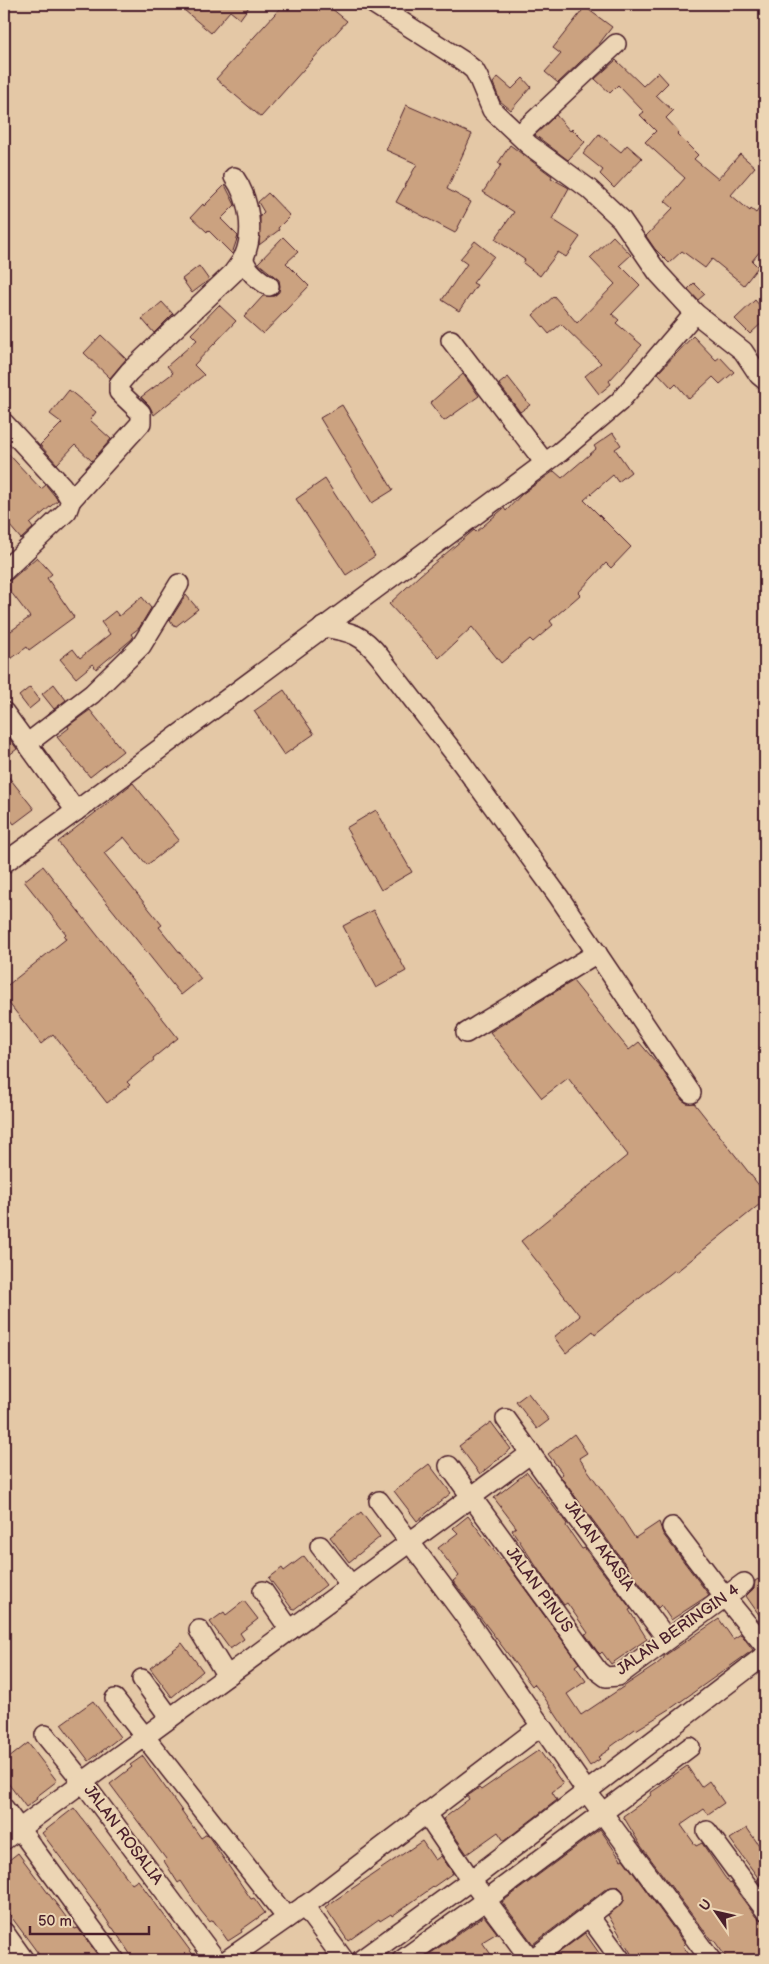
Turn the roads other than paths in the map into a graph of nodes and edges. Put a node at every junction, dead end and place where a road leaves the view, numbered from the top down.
1 (374, 4) edge
2 (616, 44) dead end
3 (519, 135) junction
4 (234, 177) dead end
5 (243, 258) junction
6 (269, 286) dead end
7 (695, 313) junction
8 (451, 340) dead end
9 (765, 380) edge
10 (4, 423) edge
11 (545, 463) junction
12 (71, 500) junction
13 (4, 571) edge
14 (180, 584) dead end
15 (323, 627) junction
16 (4, 712) edge
17 (28, 743) junction
18 (76, 811) junction
19 (4, 863) edge
20 (597, 953) junction
21 (466, 1033) dead end
22 (691, 1093) dead end
23 (506, 1419) dead end
24 (531, 1453) junction
25 (450, 1466) dead end
26 (472, 1496) junction
27 (379, 1501) dead end
28 (672, 1527) dead end
29 (410, 1542) junction
30 (320, 1546) dead end
31 (744, 1583) dead end
32 (351, 1585) junction
33 (263, 1590) dead end
34 (725, 1597) junction
35 (199, 1630) dead end
36 (290, 1630) junction
37 (667, 1638) junction
38 (765, 1646) edge
39 (765, 1655) edge
40 (227, 1676) junction
41 (612, 1677) joint
42 (142, 1679) dead end
43 (115, 1699) dead end
44 (170, 1718) junction
45 (541, 1726) junction
46 (45, 1735) dead end
47 (145, 1736) junction
48 (690, 1747) dead end
49 (83, 1782) junction
50 (587, 1792) junction
51 (4, 1808) edge
52 (602, 1813) junction
53 (426, 1814) junction
54 (19, 1829) junction
55 (707, 1831) dead end
56 (4, 1840) edge
57 (472, 1880) junction
58 (614, 1897) dead end
59 (486, 1900) junction
60 (304, 1906) junction
61 (765, 1910) edge
62 (589, 1916) junction
63 (287, 1918) junction
64 (4, 1932) edge
65 (24, 1960) edge
66 (115, 1960) edge
67 (216, 1960) edge
68 (227, 1960) edge
69 (344, 1960) edge
70 (361, 1960) edge
71 (402, 1960) edge
72 (531, 1960) edge
73 (621, 1960) edge
74 (711, 1960) edge

1 - 3 street
2 - 3 street
3 - 7 street
4 - 5 street
5 - 6 street
5 - 12 street
7 - 9 street
7 - 11 street
8 - 11 street
10 - 12 street
11 - 15 street
12 - 13 street
14 - 17 street
15 - 18 street
15 - 20 street
16 - 17 street
17 - 18 street
18 - 19 street
20 - 21 street
20 - 22 street
23 - 24 street, JALAN AKASIA
24 - 26 street
24 - 37 street, JALAN AKASIA
25 - 26 street, JALAN PINUS
26 - 29 street
26 - 41 street, JALAN PINUS
27 - 29 street
28 - 34 street
29 - 32 street
29 - 45 street
30 - 32 street
31 - 34 street, JALAN BERINGIN 4
32 - 36 street
33 - 36 street
34 - 37 street, JALAN BERINGIN 4
34 - 38 street
35 - 40 street
36 - 40 street
37 - 41 street, JALAN BERINGIN 4
39 - 50 street
40 - 44 street
42 - 44 street
43 - 47 street
44 - 47 street
45 - 50 street
45 - 53 street
46 - 49 street, JALAN ROSALIA
47 - 49 street
47 - 63 street
48 - 52 street
49 - 54 street
49 - 67 street, JALAN ROSALIA
50 - 52 street
50 - 57 street
51 - 54 street
52 - 59 street
52 - 74 street
53 - 57 street
53 - 60 street
54 - 56 street
54 - 66 street
55 - 61 street
57 - 59 street
57 - 70 street
58 - 62 street
59 - 71 street
59 - 72 street
60 - 63 street
60 - 69 street
62 - 72 street
62 - 73 street
63 - 68 street
64 - 65 street

